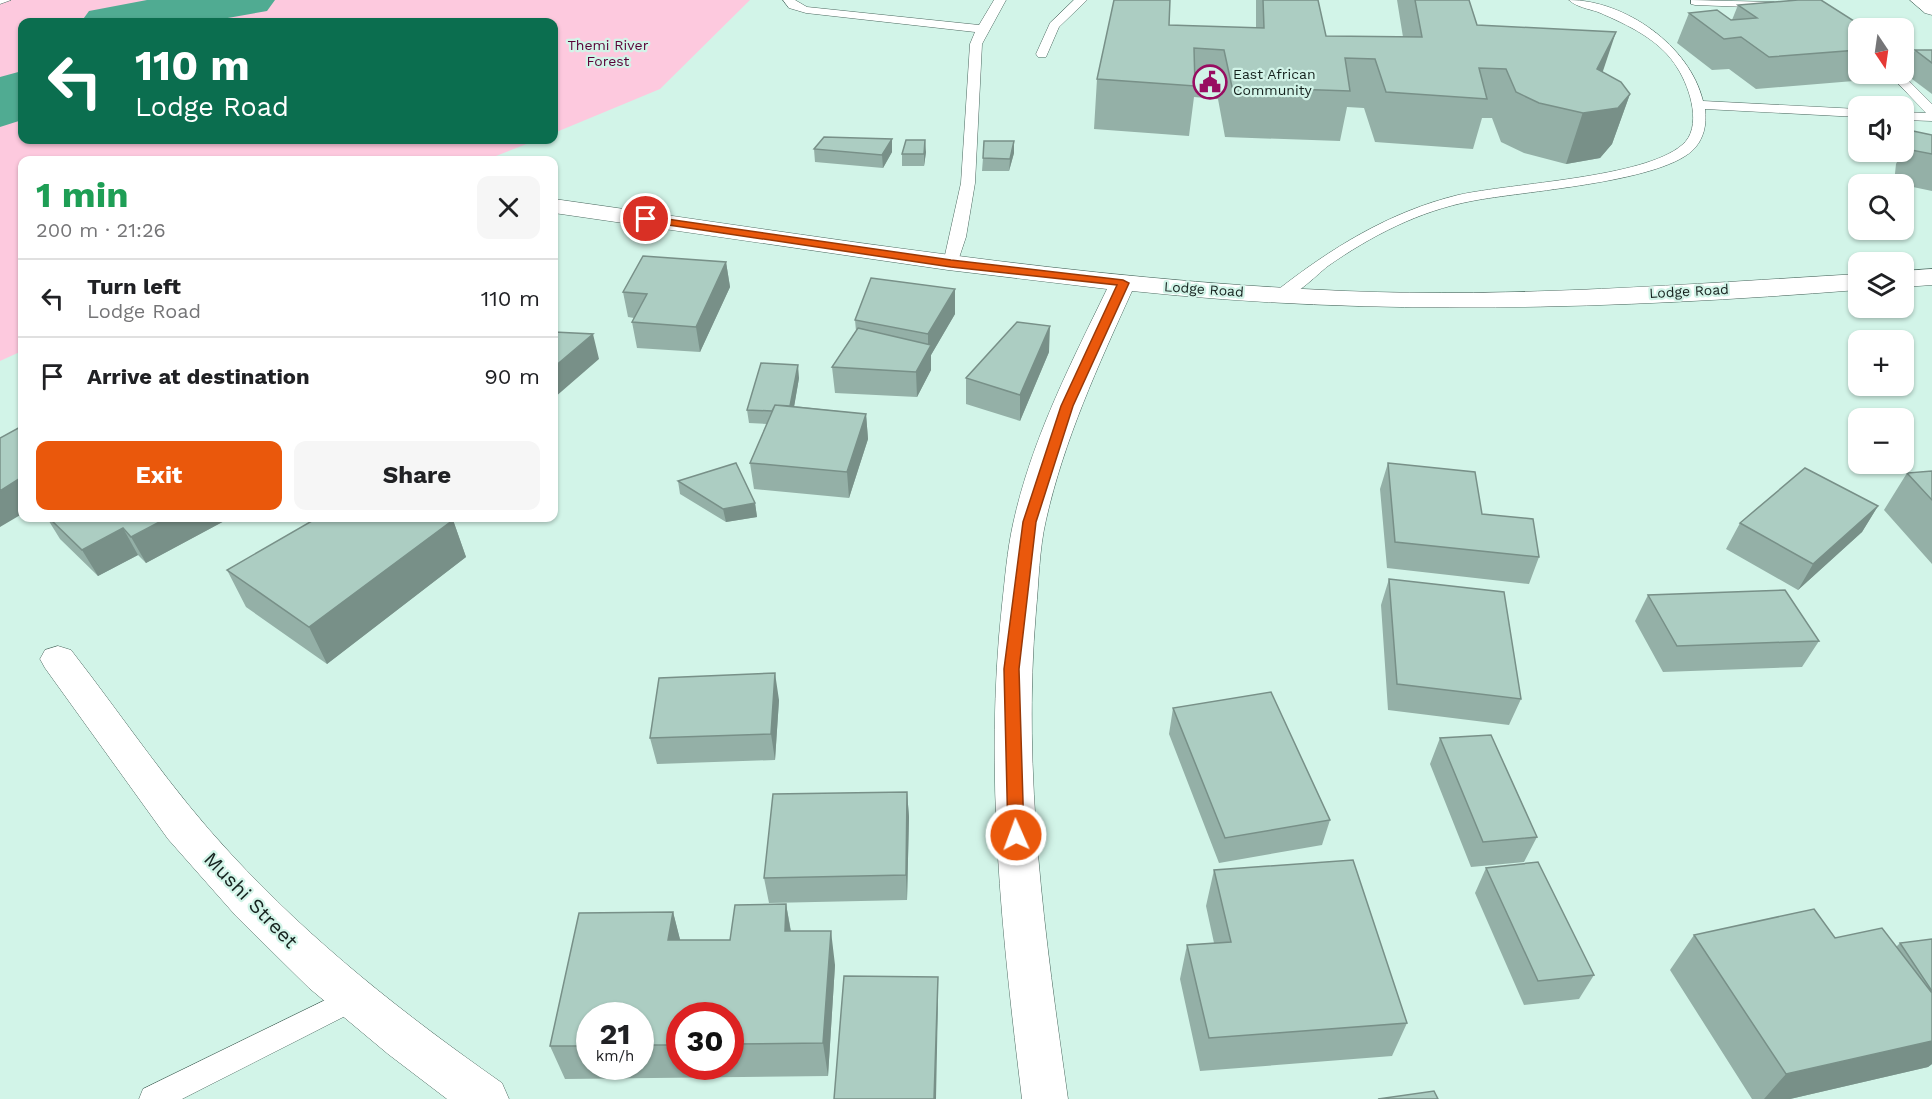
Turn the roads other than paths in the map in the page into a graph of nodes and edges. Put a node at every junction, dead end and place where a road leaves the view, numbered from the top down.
1 (5, 0) edge
2 (789, 0) edge
3 (1000, 0) edge
4 (1081, 0) edge
5 (1575, 0) edge
6 (1920, 0) edge
7 (0, 1) edge
8 (1695, 2) dead end
9 (1787, 5) edge
10 (1932, 9) edge
11 (982, 29) junction
12 (1042, 54) dead end
13 (1905, 84) edge
14 (1698, 105) junction
15 (1932, 111) edge
16 (1848, 112) edge
17 (1914, 116) edge
18 (1932, 117) edge
19 (558, 207) edge
20 (951, 264) junction
21 (1932, 278) edge
22 (1914, 279) edge
23 (1123, 283) junction
24 (1848, 283) edge
25 (1281, 295) junction
26 (58, 659) dead end
27 (352, 999) junction
28 (153, 1099) edge
29 (486, 1099) edge
30 (1045, 1099) edge

1 - 7 lane
2 - 11 lane
3 - 11 lane
4 - 12 lane
5 - 14 lane
6 - 10 street
8 - 9 lane
11 - 20 lane
13 - 15 lane
14 - 16 lane
14 - 25 lane
17 - 18 lane
19 - 20 street, Lodge Road
20 - 23 street, Lodge Road
21 - 22 street
23 - 25 street, Lodge Road
23 - 30 street
24 - 25 street, Lodge Road
26 - 27 street, Mushi Street
27 - 28 lane
27 - 29 street, Mushi Street

